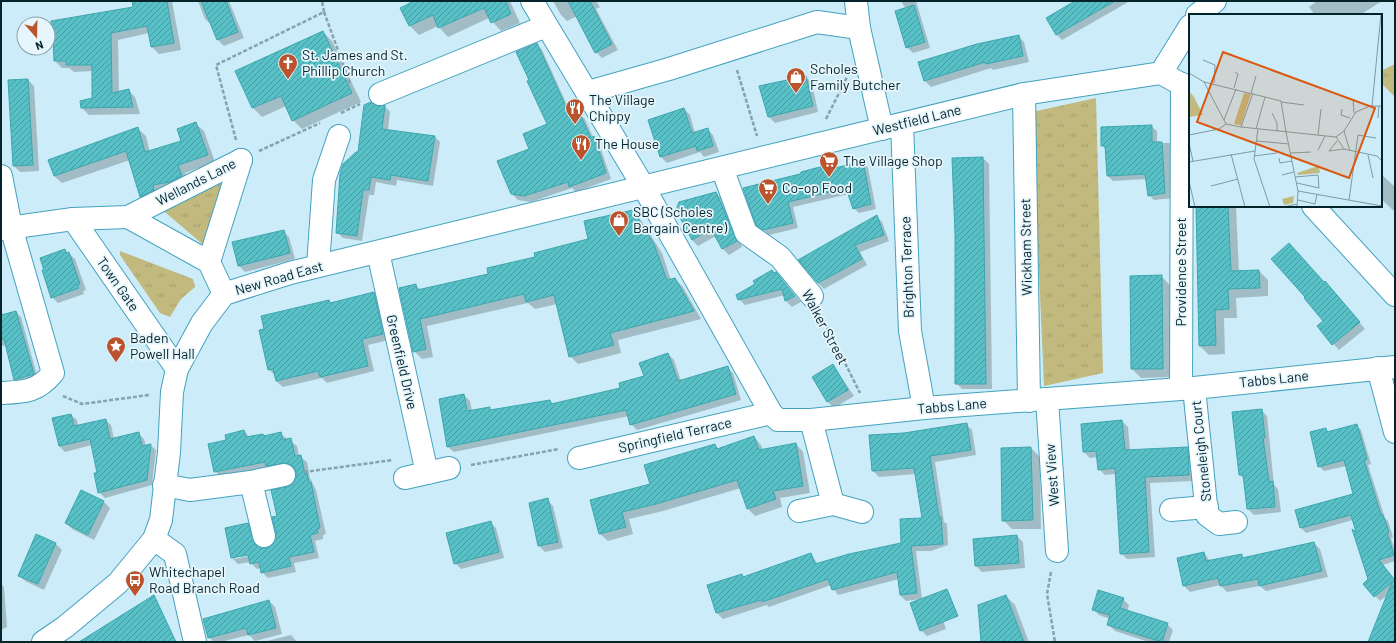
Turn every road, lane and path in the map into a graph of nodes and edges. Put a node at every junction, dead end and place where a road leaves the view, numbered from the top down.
1 (322, 1) edge
2 (532, 1) edge
3 (856, 1) edge
4 (1215, 1) edge
5 (324, 12) junction
6 (1198, 14) edge
7 (546, 26) junction
8 (859, 28) junction
9 (1189, 28) edge
10 (736, 66) dead end
11 (850, 70) dead end
12 (1160, 73) junction
13 (350, 83) dead end
14 (1186, 87) edge
15 (588, 92) junction
16 (380, 94) joint
17 (1024, 94) junction
18 (339, 114) dead end
19 (325, 121) dead end
20 (823, 126) dead end
21 (892, 127) junction
22 (339, 136) dead end
23 (758, 141) dead end
24 (241, 160) junction
25 (722, 168) junction
26 (1, 176) edge
27 (643, 186) junction
28 (1314, 207) edge
29 (128, 217) junction
30 (73, 219) junction
31 (6, 228) edge
32 (378, 252) junction
33 (209, 262) junction
34 (318, 266) junction
35 (224, 294) junction
36 (1395, 295) edge
37 (812, 296) joint
38 (1387, 367) edge
39 (177, 369) junction
40 (48, 379) junction
41 (1188, 388) junction
42 (172, 392) junction
43 (1, 393) edge
44 (1038, 400) junction
45 (924, 408) junction
46 (771, 413) junction
47 (871, 415) junction
48 (811, 420) junction
49 (1395, 432) edge
50 (579, 458) joint
51 (425, 464) junction
52 (449, 468) joint
53 (284, 475) joint
54 (405, 478) dead end
55 (251, 482) junction
56 (164, 485) junction
57 (834, 504) junction
58 (1171, 510) dead end
59 (799, 511) dead end
60 (1207, 511) junction
61 (862, 512) dead end
62 (1236, 522) dead end
63 (264, 536) dead end
64 (154, 539) junction
65 (1057, 551) joint
66 (43, 642) edge
67 (195, 642) edge
68 (1055, 642) edge

1 - 5 path
2 - 7 street
3 - 8 street, Brighton Terrace
4 - 6 street
5 - 13 path
5 - 24 path
7 - 15 street
7 - 16 street
8 - 15 street
8 - 21 street, Brighton Terrace
9 - 12 street
10 - 23 path
11 - 20 path
12 - 14 street
12 - 17 street, Westfield Lane
14 - 41 street, Providence Street
15 - 27 street
16 - 18 path
17 - 21 street, Westfield Lane
17 - 44 street, Wickham Street
19 - 24 path, Wellands Lane
21 - 25 street, Westfield Lane
21 - 45 street, Brighton Terrace
22 - 34 street
24 - 29 street, Wellands Lane
24 - 33 street
25 - 27 street, Westfield Lane
25 - 37 street, Walker Street
26 - 31 street
27 - 32 street, New Road East
27 - 46 street
28 - 36 street
29 - 30 street, Wellands Lane
29 - 33 street
30 - 31 street, Wellands Lane
30 - 39 street, Town Gate
31 - 40 street
32 - 34 street, New Road East
32 - 51 street, Greenfield Drive
33 - 35 street
34 - 35 street, New Road East
35 - 39 street, New Road East
37 - 47 path, Walker Street
38 - 41 street, Tabbs Lane
38 - 49 street
39 - 42 street, New Road East
40 - 42 path
40 - 43 street
41 - 44 street, Tabbs Lane
41 - 60 street, Stoneleigh Court
42 - 56 street, New Road East
44 - 45 street, Tabbs Lane
44 - 65 street, West View
45 - 47 street, Tabbs Lane
46 - 48 street, Tabbs Lane
46 - 50 street, Springfield Terrace
47 - 48 street, Tabbs Lane
48 - 57 street
50 - 52 path
51 - 52 street
51 - 53 path
51 - 54 street
53 - 55 street
55 - 56 street
55 - 63 street
56 - 64 street, New Road East
57 - 59 street
57 - 61 street
58 - 60 street
60 - 62 street
64 - 66 street, New Road East
64 - 67 street
65 - 68 path

